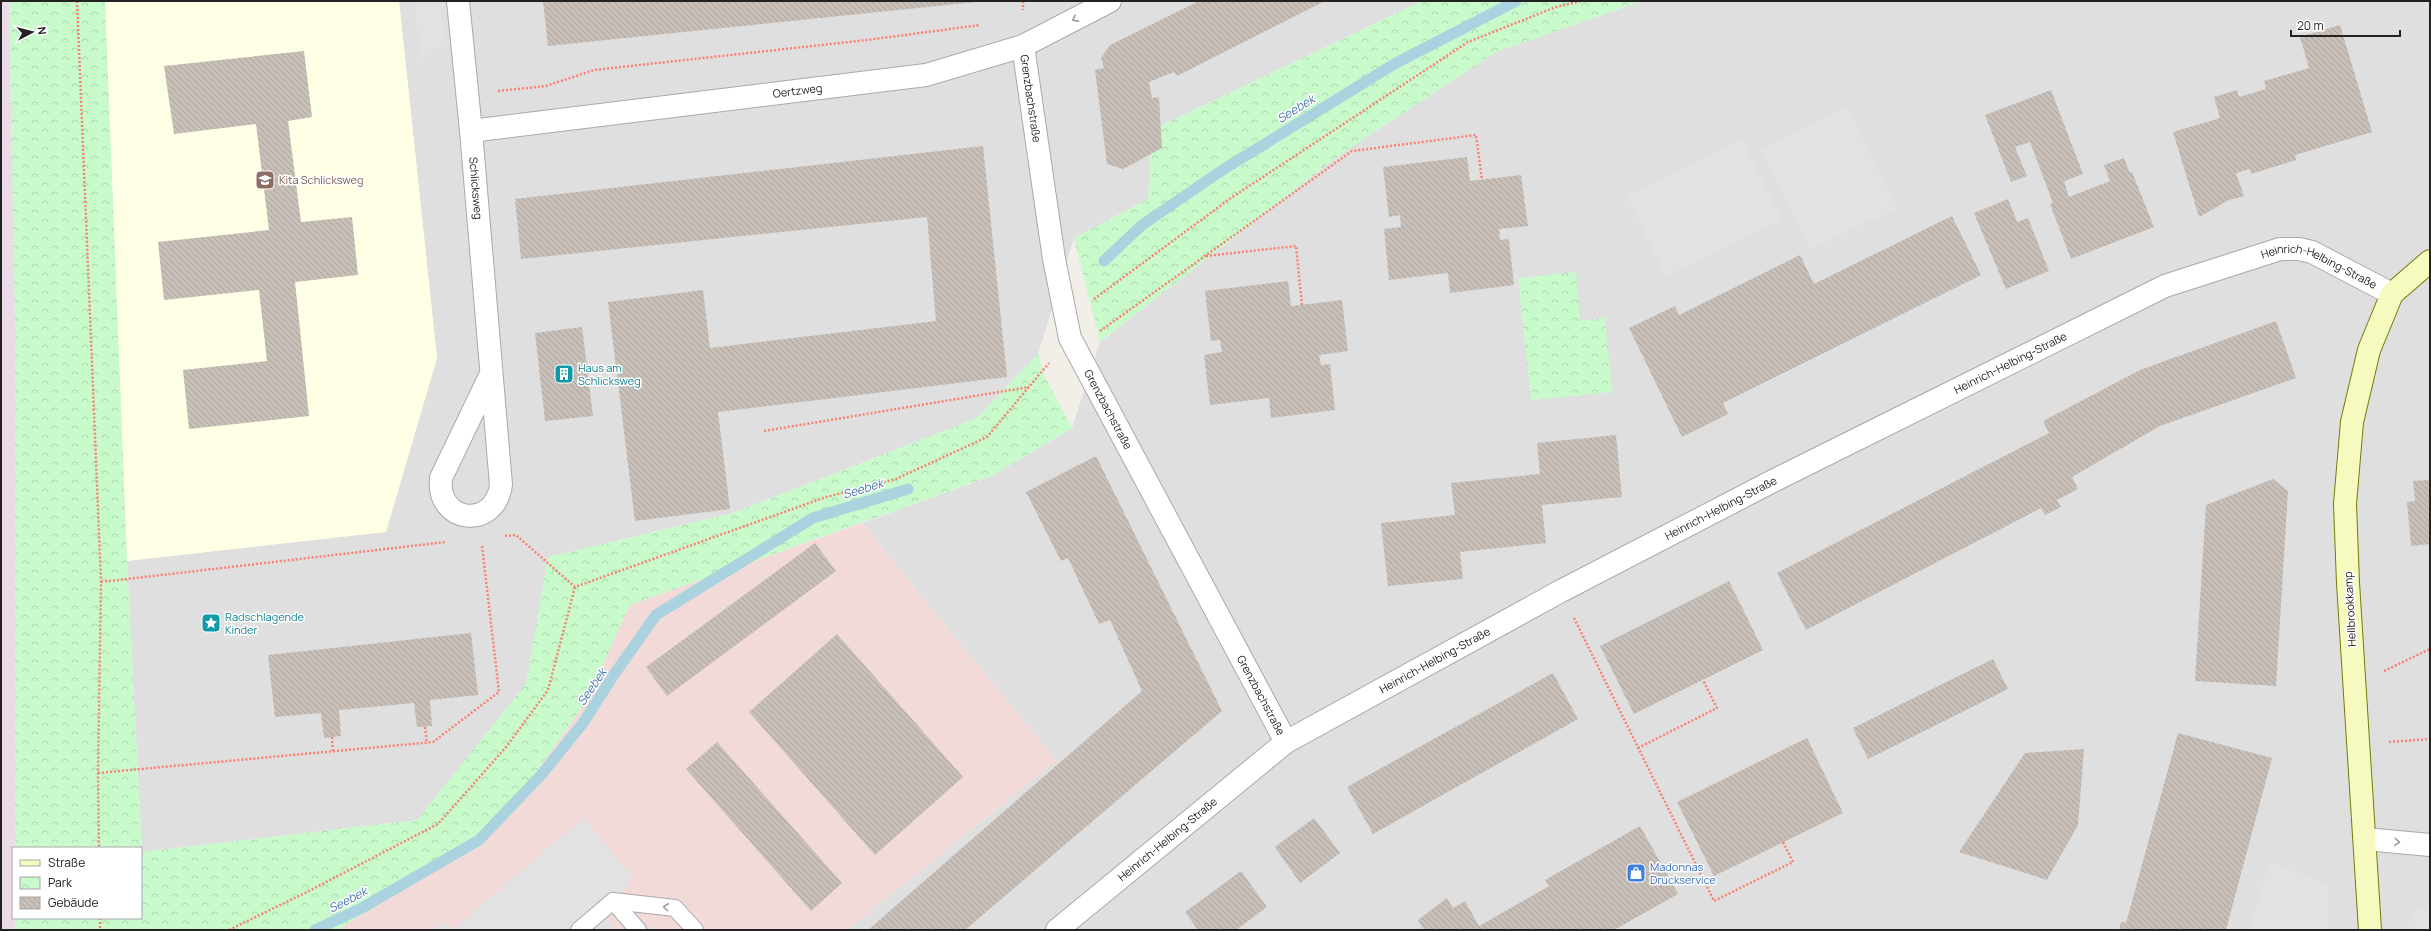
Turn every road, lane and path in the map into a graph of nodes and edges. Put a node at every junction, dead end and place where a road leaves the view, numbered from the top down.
1 (77, 1) edge
2 (458, 1) edge
3 (1110, 1) edge
4 (1581, 1) edge
5 (985, 24) dead end
6 (1023, 46) junction
7 (468, 94) junction
8 (471, 131) junction
9 (1482, 180) dead end
10 (1206, 256) junction
11 (1147, 258) dead end
12 (2430, 261) edge
13 (2392, 294) junction
14 (1302, 305) dead end
15 (1076, 348) junction
16 (490, 376) junction
17 (764, 431) dead end
18 (502, 536) dead end
19 (482, 538) dead end
20 (450, 542) dead end
21 (101, 582) junction
22 (575, 587) junction
23 (1561, 591) junction
24 (2430, 649) edge
25 (1703, 680) dead end
26 (2354, 686) junction
27 (425, 727) dead end
28 (332, 737) dead end
29 (2430, 739) edge
30 (1286, 742) junction
31 (427, 743) junction
32 (2359, 744) junction
33 (1638, 748) junction
34 (333, 752) junction
35 (98, 774) junction
36 (2365, 839) junction
37 (1783, 842) dead end
38 (2430, 844) edge
39 (99, 847) edge
40 (612, 901) junction
41 (100, 919) edge
42 (100, 930) edge
43 (229, 930) edge
44 (578, 930) edge
45 (638, 930) edge
46 (695, 930) edge
47 (1057, 930) edge
48 (2370, 930) edge

1 - 21 path
2 - 7 street, Schlicksweg
3 -> 6 street, Oertzweg
4 - 11 path
5 - 7 path
6 - 8 street, Oertzweg
6 - 15 street, Grenzbachstraße
7 - 8 street, Schlicksweg
8 - 16 street, Schlicksweg
9 - 10 path
10 - 14 path
10 - 15 path
12 - 13 street, Heinrich-Helbing-Straße
13 - 23 street, Heinrich-Helbing-Straße
13 - 26 street, Hellbrookkamp
15 - 30 street, Grenzbachstraße
16 - 16 street, Schlicksweg
17 - 22 path
18 - 22 path
19 - 31 path
20 - 21 path
21 - 35 path
22 - 43 path
23 - 30 street, Heinrich-Helbing-Straße
23 - 33 path
24 - 26 path
25 - 33 path
26 - 32 street, Hellbrookkamp
27 - 31 path
28 - 34 path
29 - 32 path
30 - 47 street, Heinrich-Helbing-Straße
31 - 34 path
32 - 36 street, Hellbrookkamp
33 - 37 path
34 - 35 path
35 - 39 path
36 -> 38 street
36 - 48 street, Hellbrookkamp
40 - 44 lane
40 - 45 lane
46 -> 40 lane
41 - 42 path

